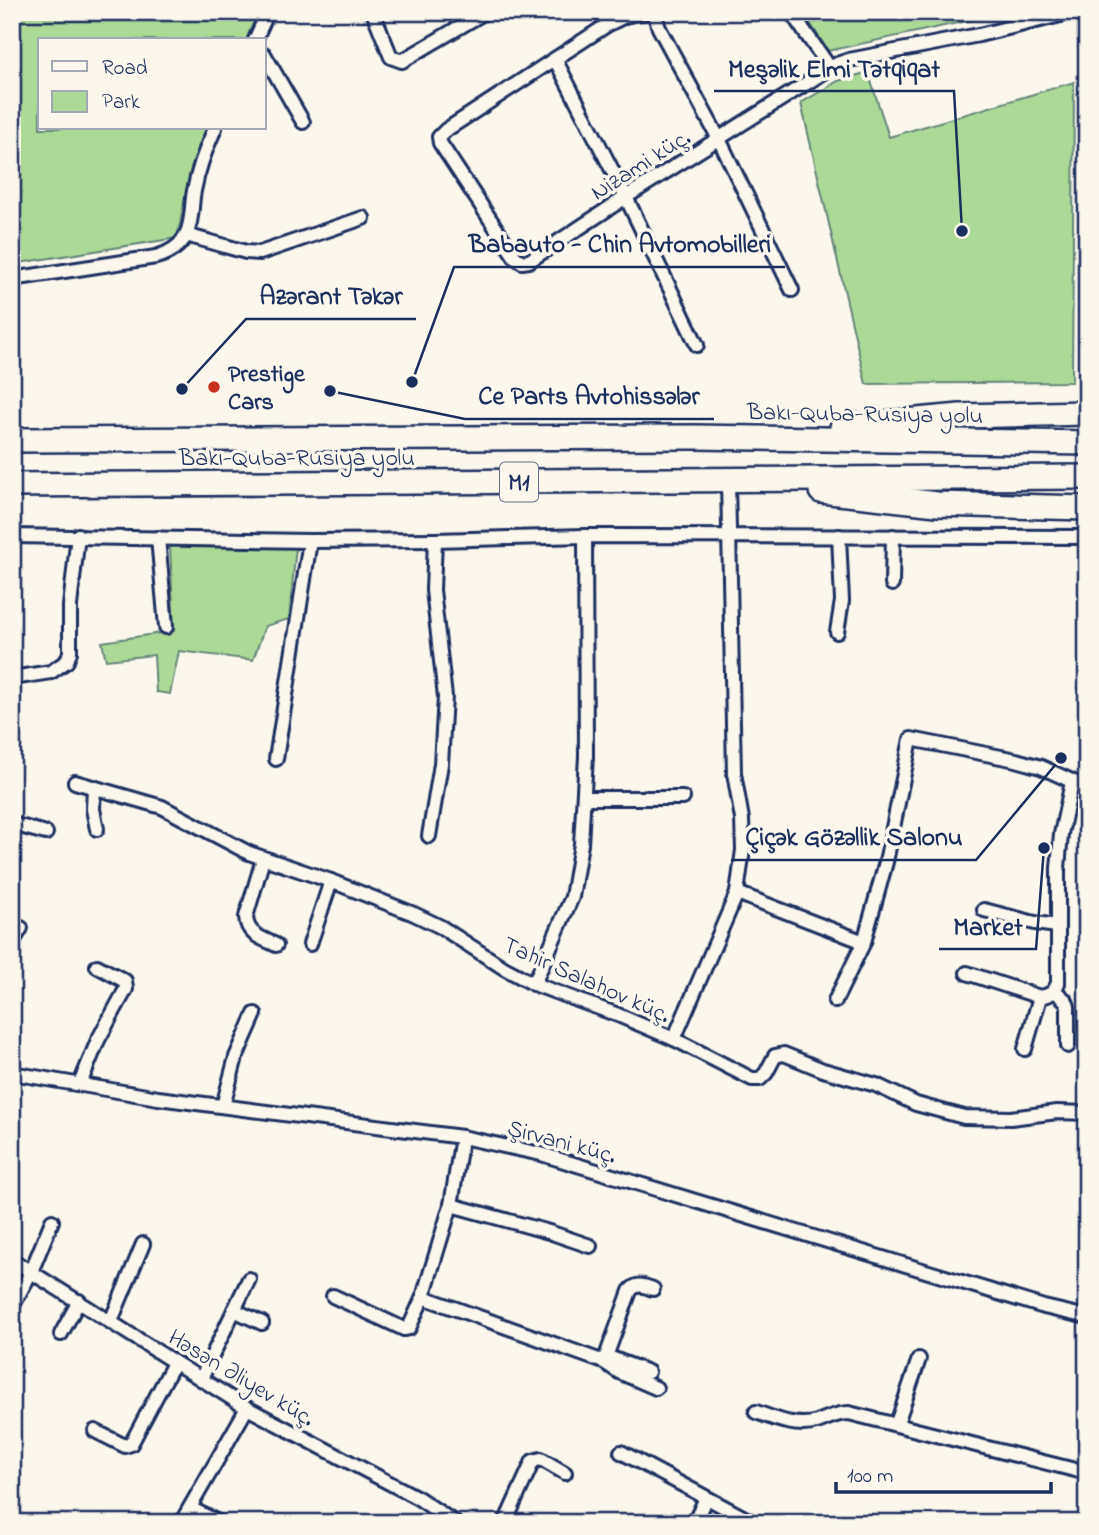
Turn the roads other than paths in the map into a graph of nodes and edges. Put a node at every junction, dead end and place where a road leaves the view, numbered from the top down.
1 (268, 12) edge
2 (373, 12) edge
3 (485, 12) edge
4 (645, 12) edge
5 (654, 12) edge
6 (791, 12) edge
7 (1073, 12) edge
8 (1052, 15) edge
9 (257, 38) edge
10 (266, 57) edge
11 (555, 59) junction
12 (830, 68) junction
13 (303, 122) dead end
14 (214, 130) edge
15 (719, 139) junction
16 (625, 197) junction
17 (363, 218) dead end
18 (186, 235) junction
19 (12, 279) edge
20 (792, 290) dead end
21 (697, 345) dead end
22 (1087, 413) edge
23 (729, 437) junction
24 (12, 440) edge
25 (1087, 443) edge
26 (1087, 477) edge
27 (728, 481) junction
28 (12, 485) edge
29 (1087, 508) edge
30 (78, 535) junction
31 (12, 536) edge
32 (839, 536) junction
33 (893, 536) junction
34 (584, 537) junction
35 (729, 537) junction
36 (1087, 537) edge
37 (158, 538) junction
38 (435, 540) junction
39 (310, 541) junction
40 (892, 584) dead end
41 (166, 627) dead end
42 (837, 632) dead end
43 (12, 678) edge
44 (276, 759) dead end
45 (75, 782) dead end
46 (1072, 782) junction
47 (94, 787) junction
48 (1087, 788) edge
49 (584, 798) junction
50 (683, 798) dead end
51 (12, 824) edge
52 (97, 829) dead end
53 (46, 833) dead end
54 (429, 836) dead end
55 (263, 859) junction
56 (331, 881) junction
57 (737, 892) junction
58 (984, 910) dead end
59 (1057, 926) junction
60 (21, 928) dead end
61 (12, 943) edge
62 (864, 943) junction
63 (310, 944) dead end
64 (276, 945) dead end
65 (97, 966) dead end
66 (967, 973) dead end
67 (534, 984) junction
68 (1055, 991) junction
69 (1040, 997) junction
70 (835, 1001) dead end
71 (255, 1014) dead end
72 (674, 1040) junction
73 (1068, 1046) dead end
74 (1025, 1049) dead end
75 (12, 1073) edge
76 (80, 1084) junction
77 (223, 1106) junction
78 (1087, 1113) edge
79 (462, 1138) junction
80 (451, 1205) junction
81 (52, 1221) dead end
82 (143, 1244) dead end
83 (590, 1246) dead end
84 (12, 1260) edge
85 (31, 1272) junction
86 (249, 1279) dead end
87 (653, 1289) dead end
88 (333, 1296) dead end
89 (424, 1297) junction
90 (79, 1301) junction
91 (12, 1307) edge
92 (234, 1310) junction
93 (1087, 1317) edge
94 (111, 1321) junction
95 (261, 1324) dead end
96 (61, 1334) dead end
97 (605, 1359) junction
98 (919, 1359) dead end
99 (174, 1363) junction
100 (649, 1372) dead end
101 (201, 1379) junction
102 (656, 1388) dead end
103 (247, 1408) junction
104 (756, 1412) dead end
105 (897, 1423) junction
106 (95, 1431) dead end
107 (621, 1452) dead end
108 (1087, 1473) edge
109 (565, 1474) dead end
110 (706, 1497) junction
111 (190, 1508) junction
112 (181, 1523) edge
113 (220, 1523) edge
114 (455, 1523) edge
115 (505, 1523) edge
116 (694, 1523) edge
117 (754, 1523) edge

1 - 9 street
2 - 3 street
4 - 11 street, Nizami küç.
5 - 15 street
6 - 12 street
7 - 8 street, Nizami küç.
8 - 12 street, Nizami küç.
10 - 13 street
11 - 16 street
11 - 16 street, Nizami küç.
12 - 15 street, Nizami küç.
14 - 18 street
15 - 16 street, Nizami küç.
15 - 20 street
16 - 21 street
17 - 18 street
18 - 19 street
22 - 23 highway
23 - 24 highway, Bakı-Quba-Rusiya yolu / M1
23 - 25 highway, Bakı-Quba-Rusiya yolu / M1
26 - 27 highway, Bakı-Quba-Rusiya yolu / M1
27 - 28 highway, Bakı-Quba-Rusiya yolu / M1
27 - 29 highway
27 - 35 street
30 - 31 street
30 - 37 street
30 - 43 street
32 - 33 street
32 - 35 street
32 - 42 street
33 - 36 street
33 - 40 street
34 - 35 street
34 - 38 street
34 - 49 street
35 - 57 street
37 - 39 street
37 - 41 street
38 - 39 street
38 - 54 street
39 - 44 street
45 - 47 street, Tahir Salahov küç.
46 - 48 street
46 - 59 street
46 - 62 street
47 - 52 street
47 - 55 street, Tahir Salahov küç.
49 - 50 street
49 - 67 street
51 - 53 street
55 - 56 street, Tahir Salahov küç.
55 - 64 street
56 - 63 street
56 - 67 street, Tahir Salahov küç.
57 - 62 street
57 - 72 street
58 - 59 street
59 - 68 street
60 - 61 street
62 - 70 street
65 - 76 street
66 - 69 street
67 - 72 street, Tahir Salahov küç.
68 - 69 street
68 - 73 street
69 - 74 street
71 - 77 street
72 - 78 street, Tahir Salahov küç.
75 - 76 street, Şirvani küç.
76 - 77 street, Şirvani küç.
77 - 79 street, Şirvani küç.
79 - 80 street
79 - 93 street, Şirvani küç.
80 - 83 street
80 - 89 street
81 - 85 street
82 - 94 street
84 - 85 street, Həsən Əliyev küç.
85 - 90 street, Həsən Əliyev küç.
85 - 91 street
86 - 92 street
87 - 97 street
88 - 89 street
89 - 97 street
90 - 94 street, Həsən Əliyev küç.
90 - 96 street
92 - 95 street
92 - 101 street
94 - 99 street, Həsən Əliyev küç.
97 - 100 street
97 - 102 street
98 - 105 street
99 - 101 street, Həsən Əliyev küç.
99 - 106 street
101 - 103 street, Həsən Əliyev küç.
103 - 111 street
103 - 114 street, Həsən Əliyev küç.
104 - 105 street
105 - 108 street
107 - 110 street
109 - 115 street
110 - 116 street
110 - 117 street
111 - 112 street
111 - 113 street

